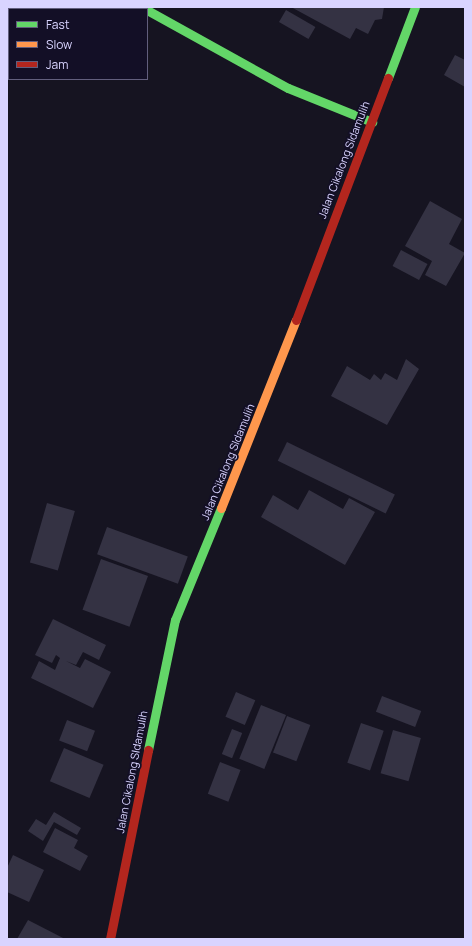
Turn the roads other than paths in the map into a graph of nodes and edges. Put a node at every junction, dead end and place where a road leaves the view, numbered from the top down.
1 (416, 7) edge
2 (148, 11) edge
3 (372, 122) junction
4 (110, 939) edge

1 - 3 street, Jalan Cikalong SIdamulih
2 - 3 street
3 - 4 street, Jalan Cikalong SIdamulih

